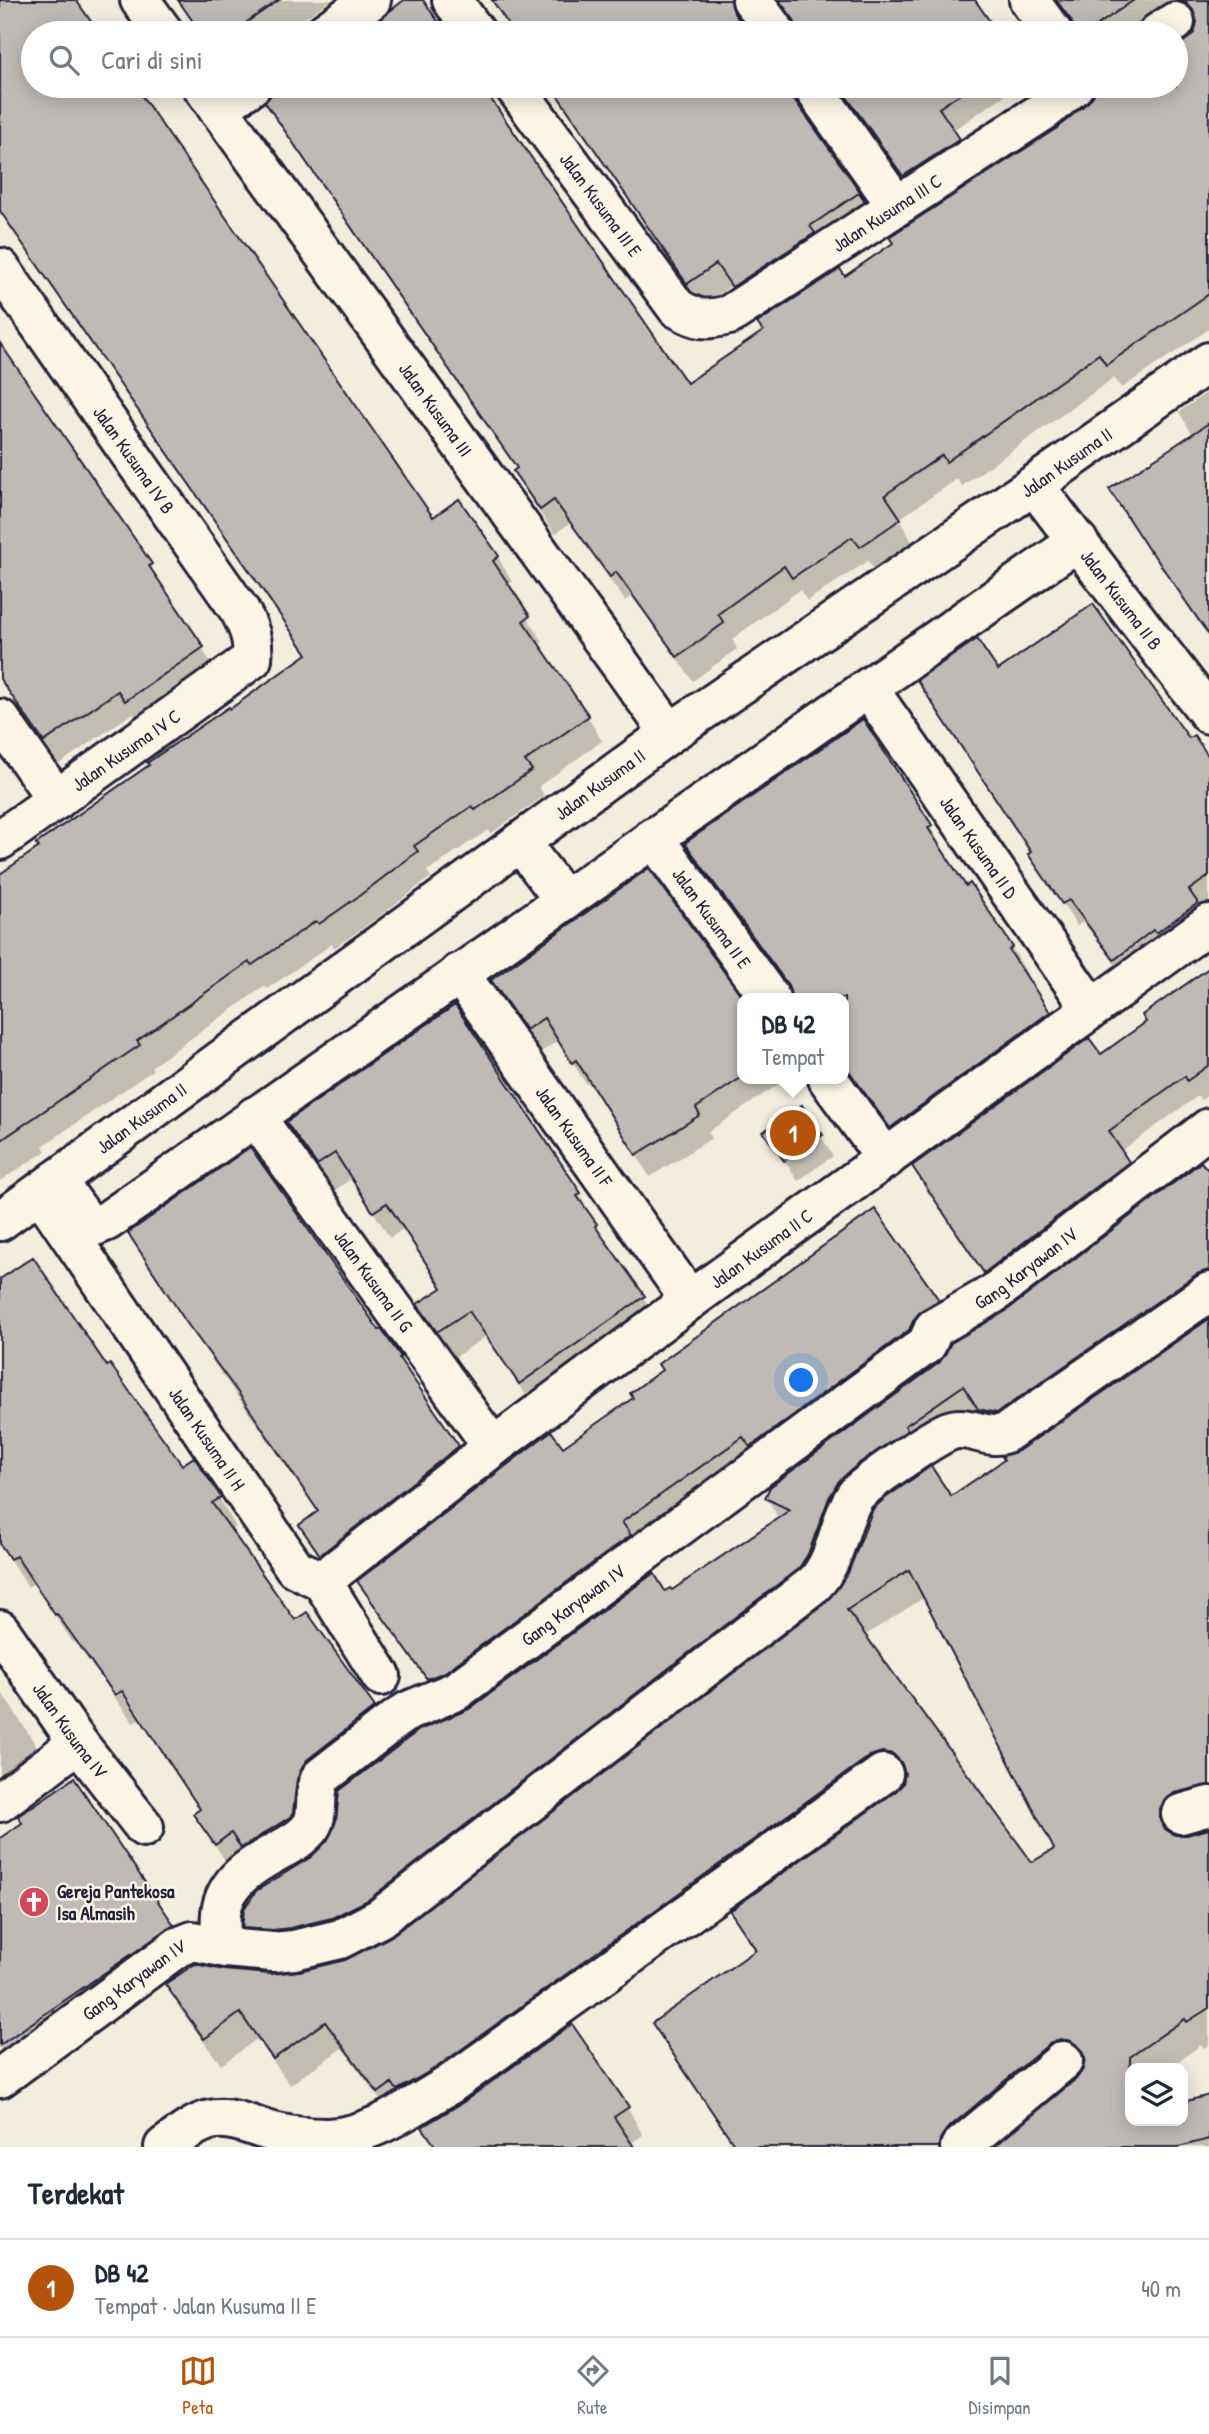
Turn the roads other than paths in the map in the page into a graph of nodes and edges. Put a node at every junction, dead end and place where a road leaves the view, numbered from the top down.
1 (140, 0) edge
2 (371, 0) edge
3 (452, 0) edge
4 (752, 0) edge
5 (1029, 0) edge
6 (155, 21) edge
7 (341, 21) edge
8 (467, 21) edge
9 (767, 21) edge
10 (1044, 21) edge
11 (211, 98) edge
12 (523, 98) edge
13 (820, 98) edge
14 (1060, 98) edge
15 (896, 205) junction
16 (0, 268) edge
17 (693, 317) joint
18 (1209, 362) edge
19 (1034, 485) junction
20 (1078, 541) junction
21 (252, 659) joint
22 (868, 688) junction
23 (1209, 714) edge
24 (0, 719) edge
25 (670, 733) junction
26 (57, 800) junction
27 (653, 837) junction
28 (0, 840) edge
29 (520, 842) junction
30 (564, 900) junction
31 (1209, 924) edge
32 (459, 973) junction
33 (766, 993) edge
34 (1091, 1008) junction
35 (832, 1084) edge
36 (255, 1116) junction
37 (1209, 1128) edge
38 (886, 1159) junction
39 (48, 1186) junction
40 (0, 1221) edge
41 (1209, 1292) edge
42 (690, 1300) junction
43 (492, 1447) junction
44 (322, 1581) junction
45 (0, 1630) edge
46 (381, 1676) dead end
47 (78, 1742) junction
48 (883, 1774) dead end
49 (0, 1802) edge
50 (144, 1827) dead end
51 (226, 1948) junction
52 (1063, 2061) dead end
53 (0, 2078) edge
54 (164, 2147) edge
55 (960, 2147) edge

1 - 6 street
2 - 7 street
3 - 8 street
4 - 9 street
5 - 10 street
11 - 25 street, Jalan Kusuma III
12 - 17 street, Jalan Kusuma III E
13 - 15 street
14 - 15 street, Jalan Kusuma III C
15 - 17 street, Jalan Kusuma III C
16 - 21 street, Jalan Kusuma IV B
18 - 19 street, Jalan Kusuma II
19 - 20 street, Jalan Kusuma II B
19 - 25 street, Jalan Kusuma II
20 - 22 street
20 - 23 street, Jalan Kusuma II B
21 - 26 street, Jalan Kusuma IV C
22 - 27 street
22 - 34 street, Jalan Kusuma II D
24 - 26 street
25 - 29 street, Jalan Kusuma II
26 - 28 street, Jalan Kusuma IV C
27 - 30 street
27 - 33 street, Jalan Kusuma II E
29 - 30 street
29 - 39 street, Jalan Kusuma II
30 - 32 street
31 - 34 street, Jalan Kusuma II C
32 - 36 street
32 - 42 street, Jalan Kusuma II F
34 - 38 street, Jalan Kusuma II C
35 - 38 street
36 - 39 street
36 - 43 street, Jalan Kusuma II G
37 - 51 street, Gang Karyawan IV
38 - 42 street, Jalan Kusuma II C
39 - 40 street, Jalan Kusuma II
39 - 44 street, Jalan Kusuma II H
41 - 51 street
42 - 43 street, Jalan Kusuma II C
43 - 44 street, Jalan Kusuma II C
44 - 46 street, Jalan Kusuma II H
45 - 47 street, Jalan Kusuma IV
47 - 49 street
47 - 50 street, Jalan Kusuma IV
48 - 54 street
51 - 53 street, Gang Karyawan IV
52 - 55 street

